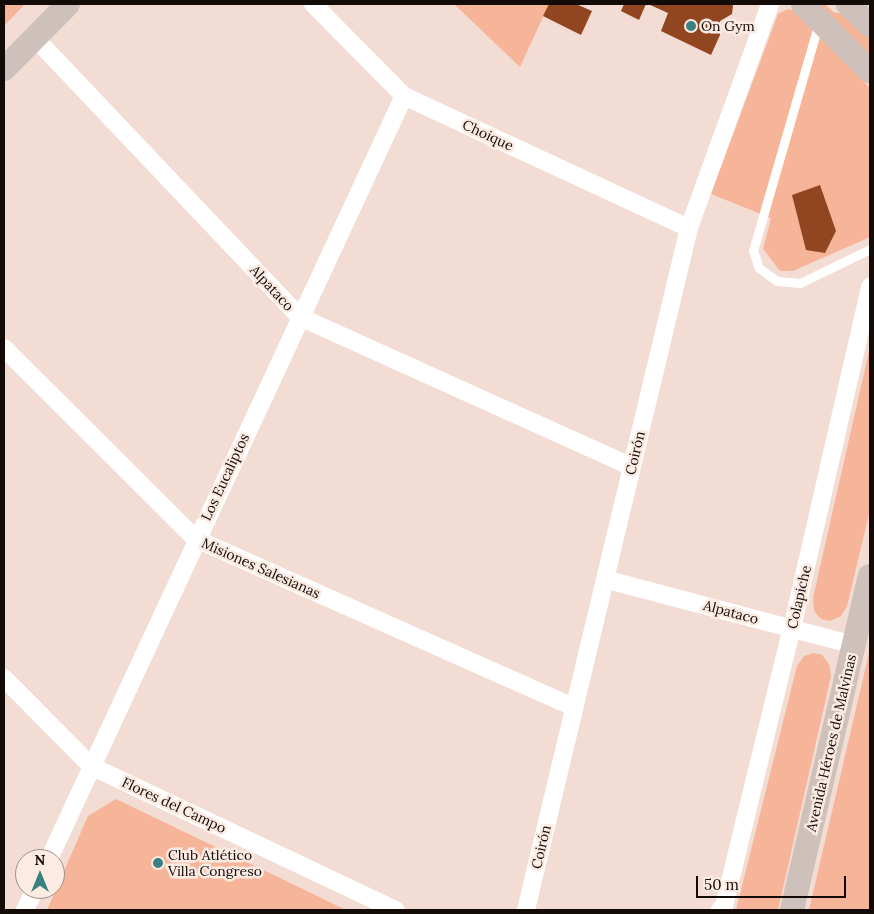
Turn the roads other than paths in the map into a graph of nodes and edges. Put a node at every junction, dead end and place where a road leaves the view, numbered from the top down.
1 (68, 4) edge
2 (314, 4) edge
3 (770, 4) edge
4 (848, 4) edge
5 (811, 12) edge
6 (870, 26) edge
7 (35, 38) junction
8 (4, 68) edge
9 (870, 71) edge
10 (404, 96) junction
11 (689, 228) junction
12 (870, 249) edge
13 (870, 287) edge
14 (300, 318) junction
15 (4, 348) edge
16 (632, 467) junction
17 (196, 539) junction
18 (870, 576) edge
19 (608, 580) junction
20 (792, 628) junction
21 (854, 645) junction
22 (4, 678) edge
23 (574, 707) junction
24 (92, 766) junction
25 (54, 849) edge
26 (723, 909) edge
27 (396, 910) edge
28 (526, 910) edge
29 (792, 910) edge

1 - 7 main road
2 - 10 street, Choique
3 - 11 street, Coirón
4 - 6 main road
5 - 9 main road
5 - 12 lane
7 - 8 main road
7 - 14 street, Alpataco
10 - 11 street, Choique
10 - 14 street, Los Eucaliptos
11 - 16 street, Coirón
13 - 20 street, Colapiche
14 - 16 street, Alpataco
14 - 17 street, Los Eucaliptos
15 - 17 street, Misiones Salesianas
16 - 19 street, Coirón
17 - 23 street, Misiones Salesianas
17 - 24 street, Los Eucaliptos
18 - 21 main road, Avenida Héroes de Malvinas
19 - 20 street, Alpataco
19 - 23 street, Coirón
20 - 21 street, Alpataco
20 - 26 street, Colapiche
21 - 29 main road, Avenida Héroes de Malvinas
22 - 24 street, Flores del Campo
23 - 28 street, Coirón
24 - 25 street, Los Eucaliptos
24 - 27 street, Flores del Campo

